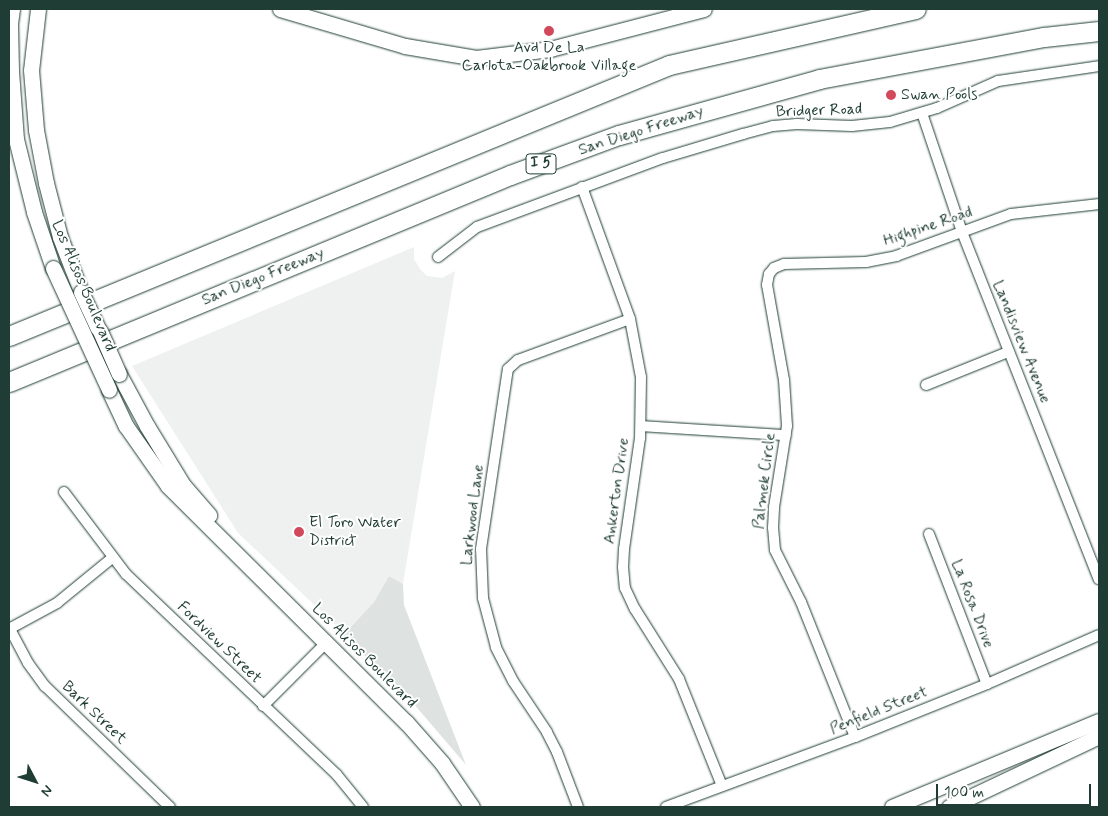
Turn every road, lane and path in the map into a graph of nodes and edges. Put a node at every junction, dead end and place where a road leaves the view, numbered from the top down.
1 (12, 9) edge
2 (38, 9) edge
3 (280, 9) edge
4 (704, 9) edge
5 (916, 9) edge
6 (1099, 32) edge
7 (1099, 66) edge
8 (922, 113) junction
9 (582, 187) junction
10 (1099, 204) edge
11 (962, 232) junction
12 (438, 257) dead end
13 (769, 274) joint
14 (630, 320) junction
15 (9, 336) edge
16 (1008, 352) junction
17 (9, 382) edge
18 (926, 384) dead end
19 (641, 426) junction
20 (786, 435) junction
21 (64, 492) dead end
22 (929, 534) dead end
23 (220, 539) junction
24 (112, 558) junction
25 (1099, 579) edge
26 (9, 629) edge
27 (1099, 635) edge
28 (326, 643) junction
29 (987, 684) junction
30 (263, 706) junction
31 (1099, 721) edge
32 (1099, 736) edge
33 (855, 737) junction
34 (722, 786) junction
35 (170, 807) edge
36 (363, 807) edge
37 (472, 807) edge
38 (578, 807) edge
39 (666, 807) edge
40 (892, 807) edge
41 (949, 807) edge

1 - 23 main road, Los Alisos Boulevard, bridge
2 - 23 main road, Los Alisos Boulevard, bridge
3 - 4 main road
5 - 15 highway
6 - 17 highway, San Diego Freeway / I 5
7 - 8 street, Bridger Road
8 - 9 street, Bridger Road
8 - 11 street, Landisview Avenue
9 - 12 street, Bridger Road
9 - 14 street, Ankerton Drive
10 - 11 street, Highpine Road
11 - 13 street, Highpine Road
11 - 16 street, Landisview Avenue
13 - 20 street, Palmek Circle
14 - 19 street, Ankerton Drive
14 - 38 street, Larkwood Lane
16 - 18 street
16 - 25 street, Landisview Avenue
19 - 20 street
19 - 34 street, Ankerton Drive
20 - 33 street, Palmek Circle
21 - 24 street, Fordview Street
22 - 29 street, La Rosa Drive
23 - 28 main road, Los Alisos Boulevard
24 - 26 street
24 - 30 street, Fordview Street
26 - 35 street, Bark Street
27 - 29 street, Penfield Street
28 - 30 street
28 - 37 main road, Los Alisos Boulevard
29 - 33 street, Penfield Street
30 - 36 street, Fordview Street
31 - 40 main road
32 - 41 main road
33 - 34 street, Penfield Street
34 - 39 street, Penfield Street

